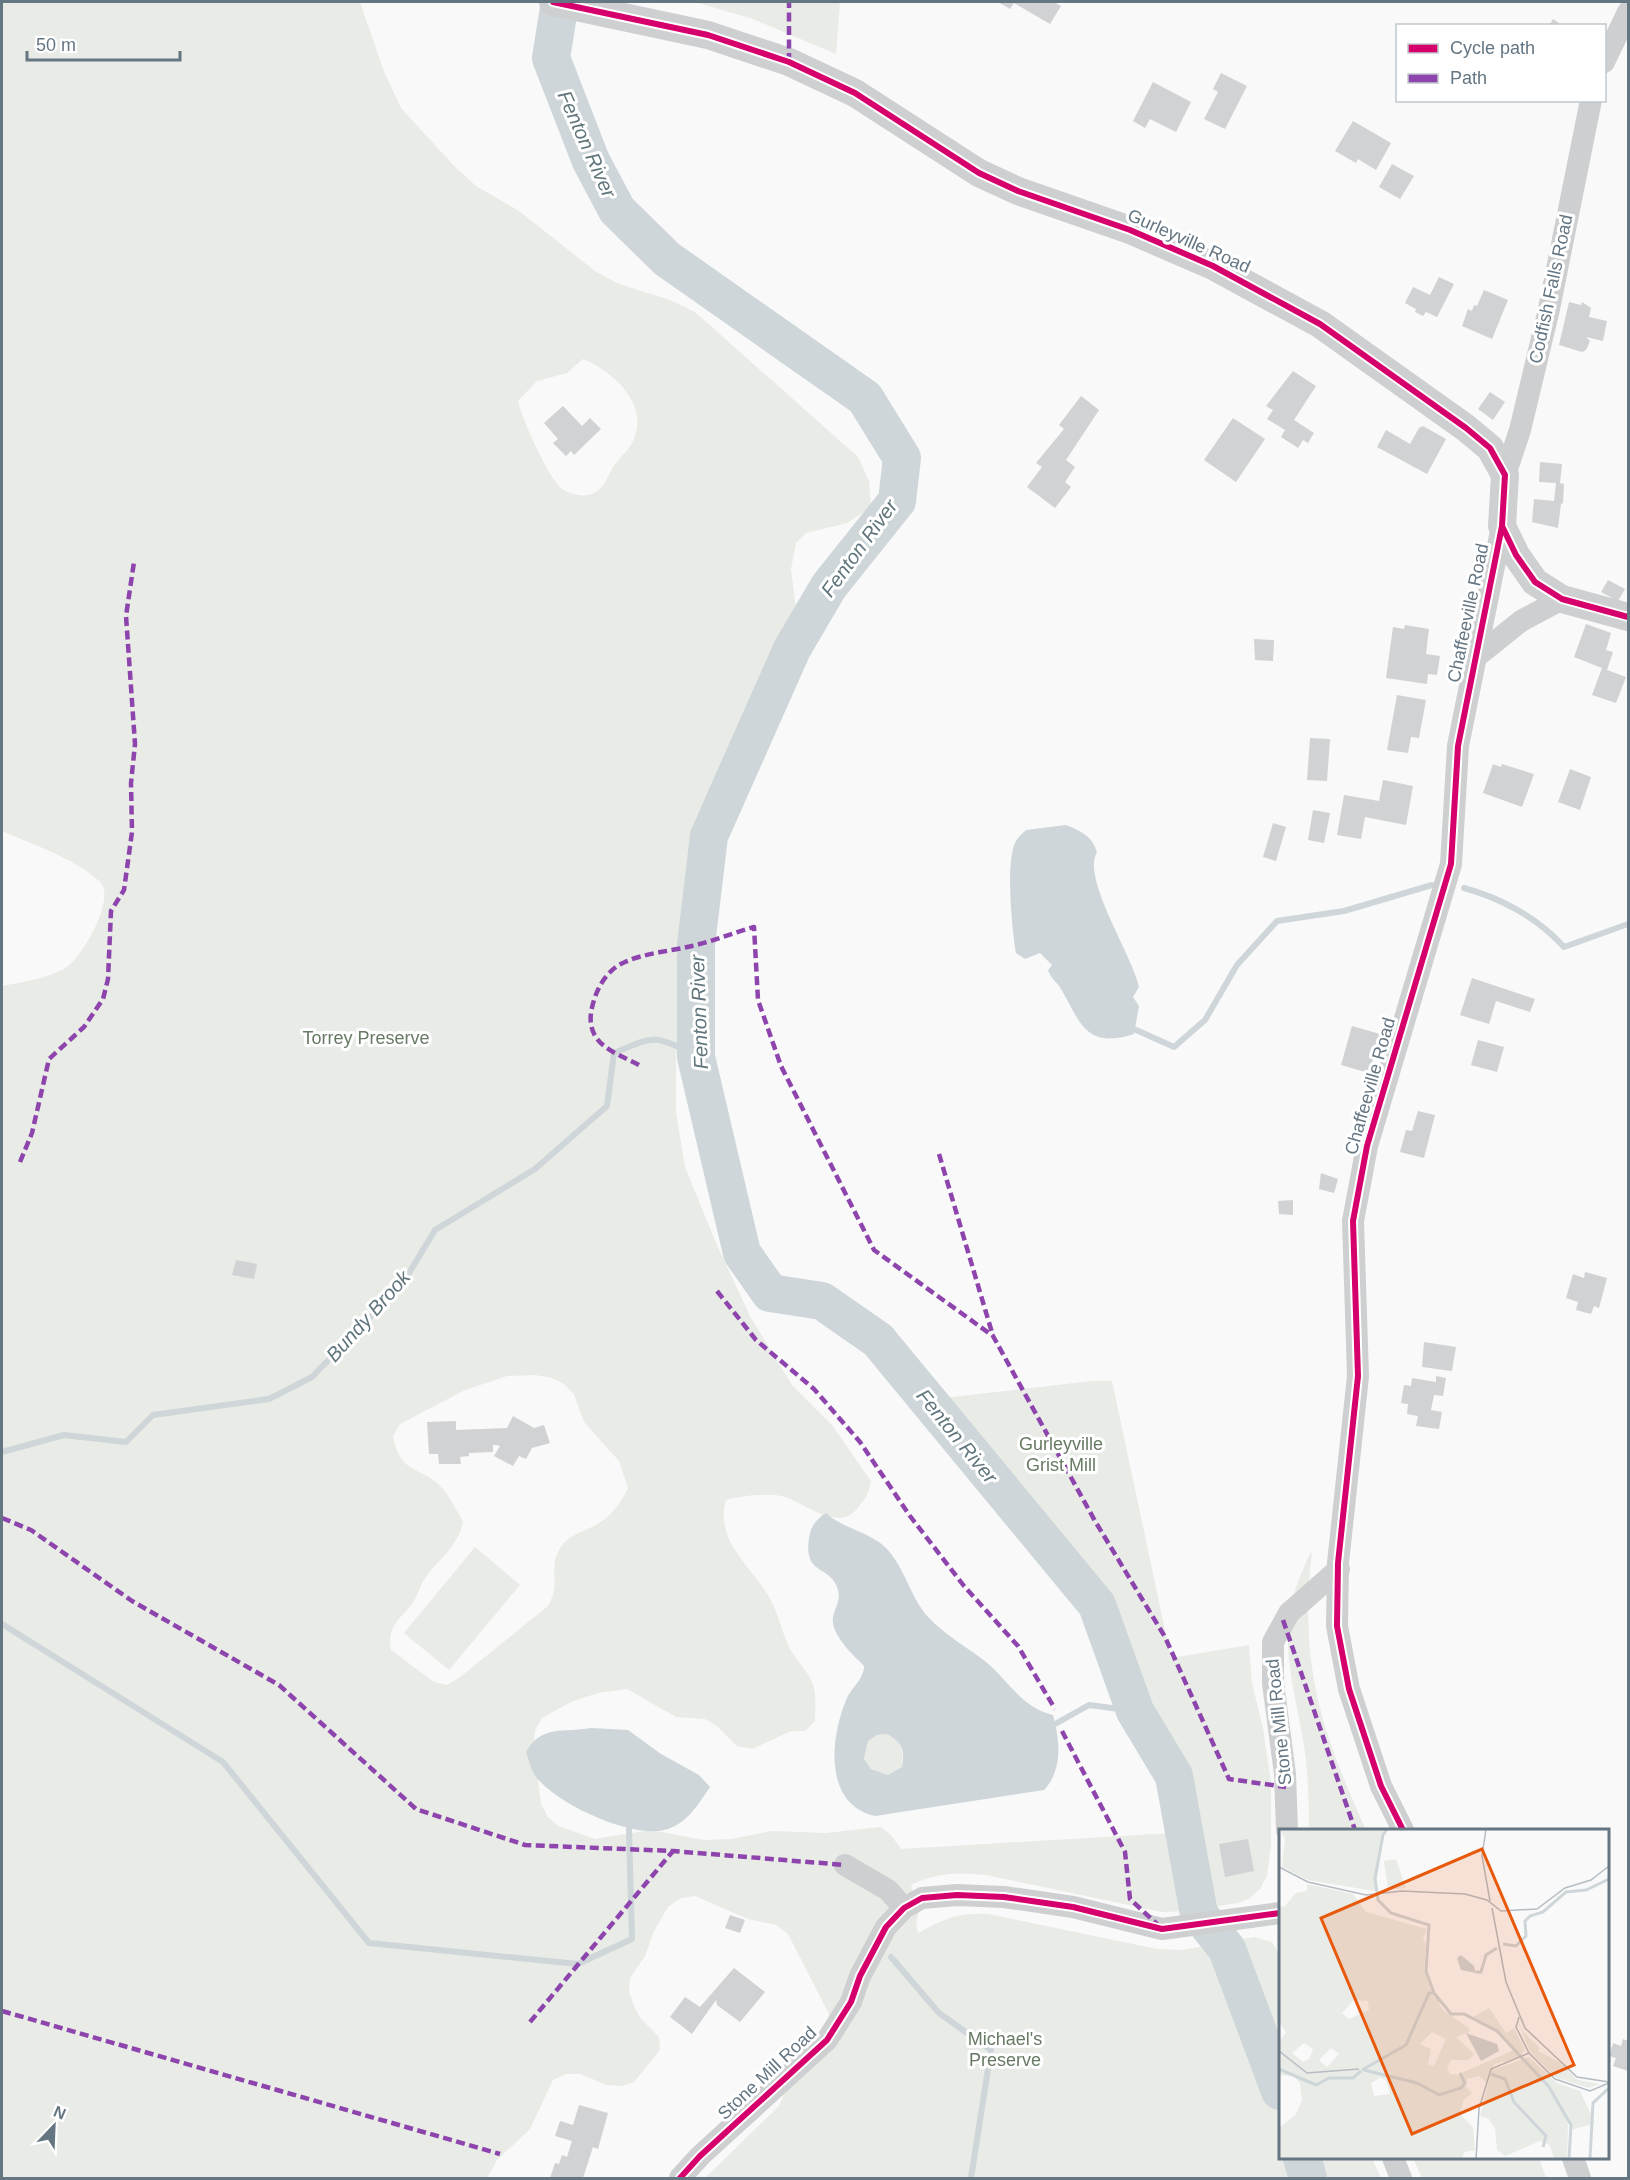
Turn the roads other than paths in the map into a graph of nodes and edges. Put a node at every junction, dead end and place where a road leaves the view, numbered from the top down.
1 (565, 4) edge
2 (1629, 12) edge
3 (1606, 60) edge
4 (1591, 102) edge
5 (1505, 475) junction
6 (1502, 526) junction
7 (1562, 599) junction
8 (1629, 617) edge
9 (1475, 658) junction
10 (1339, 1569) junction
11 (1287, 1829) edge
12 (1402, 1829) edge
13 (846, 1865) dead end
14 (904, 1908) junction
15 (1279, 1913) edge
16 (1394, 2159) edge
17 (1574, 2159) edge
18 (680, 2178) edge
19 (1401, 2178) edge
20 (1580, 2178) edge

1 - 5 street, Gurleyville Road
2 - 3 street
4 - 5 street, Codfish Falls Road
5 - 6 street
6 - 7 street
6 - 9 street, Chaffeeville Road
7 - 8 street
7 - 9 street, Chaffeeville Road
9 - 10 street, Chaffeeville Road
10 - 11 street, Stone Mill Road
10 - 12 street, Chaffeeville Road
13 - 14 street
14 - 15 street, Stone Mill Road
14 - 18 street, Stone Mill Road
16 - 19 street
17 - 20 street

